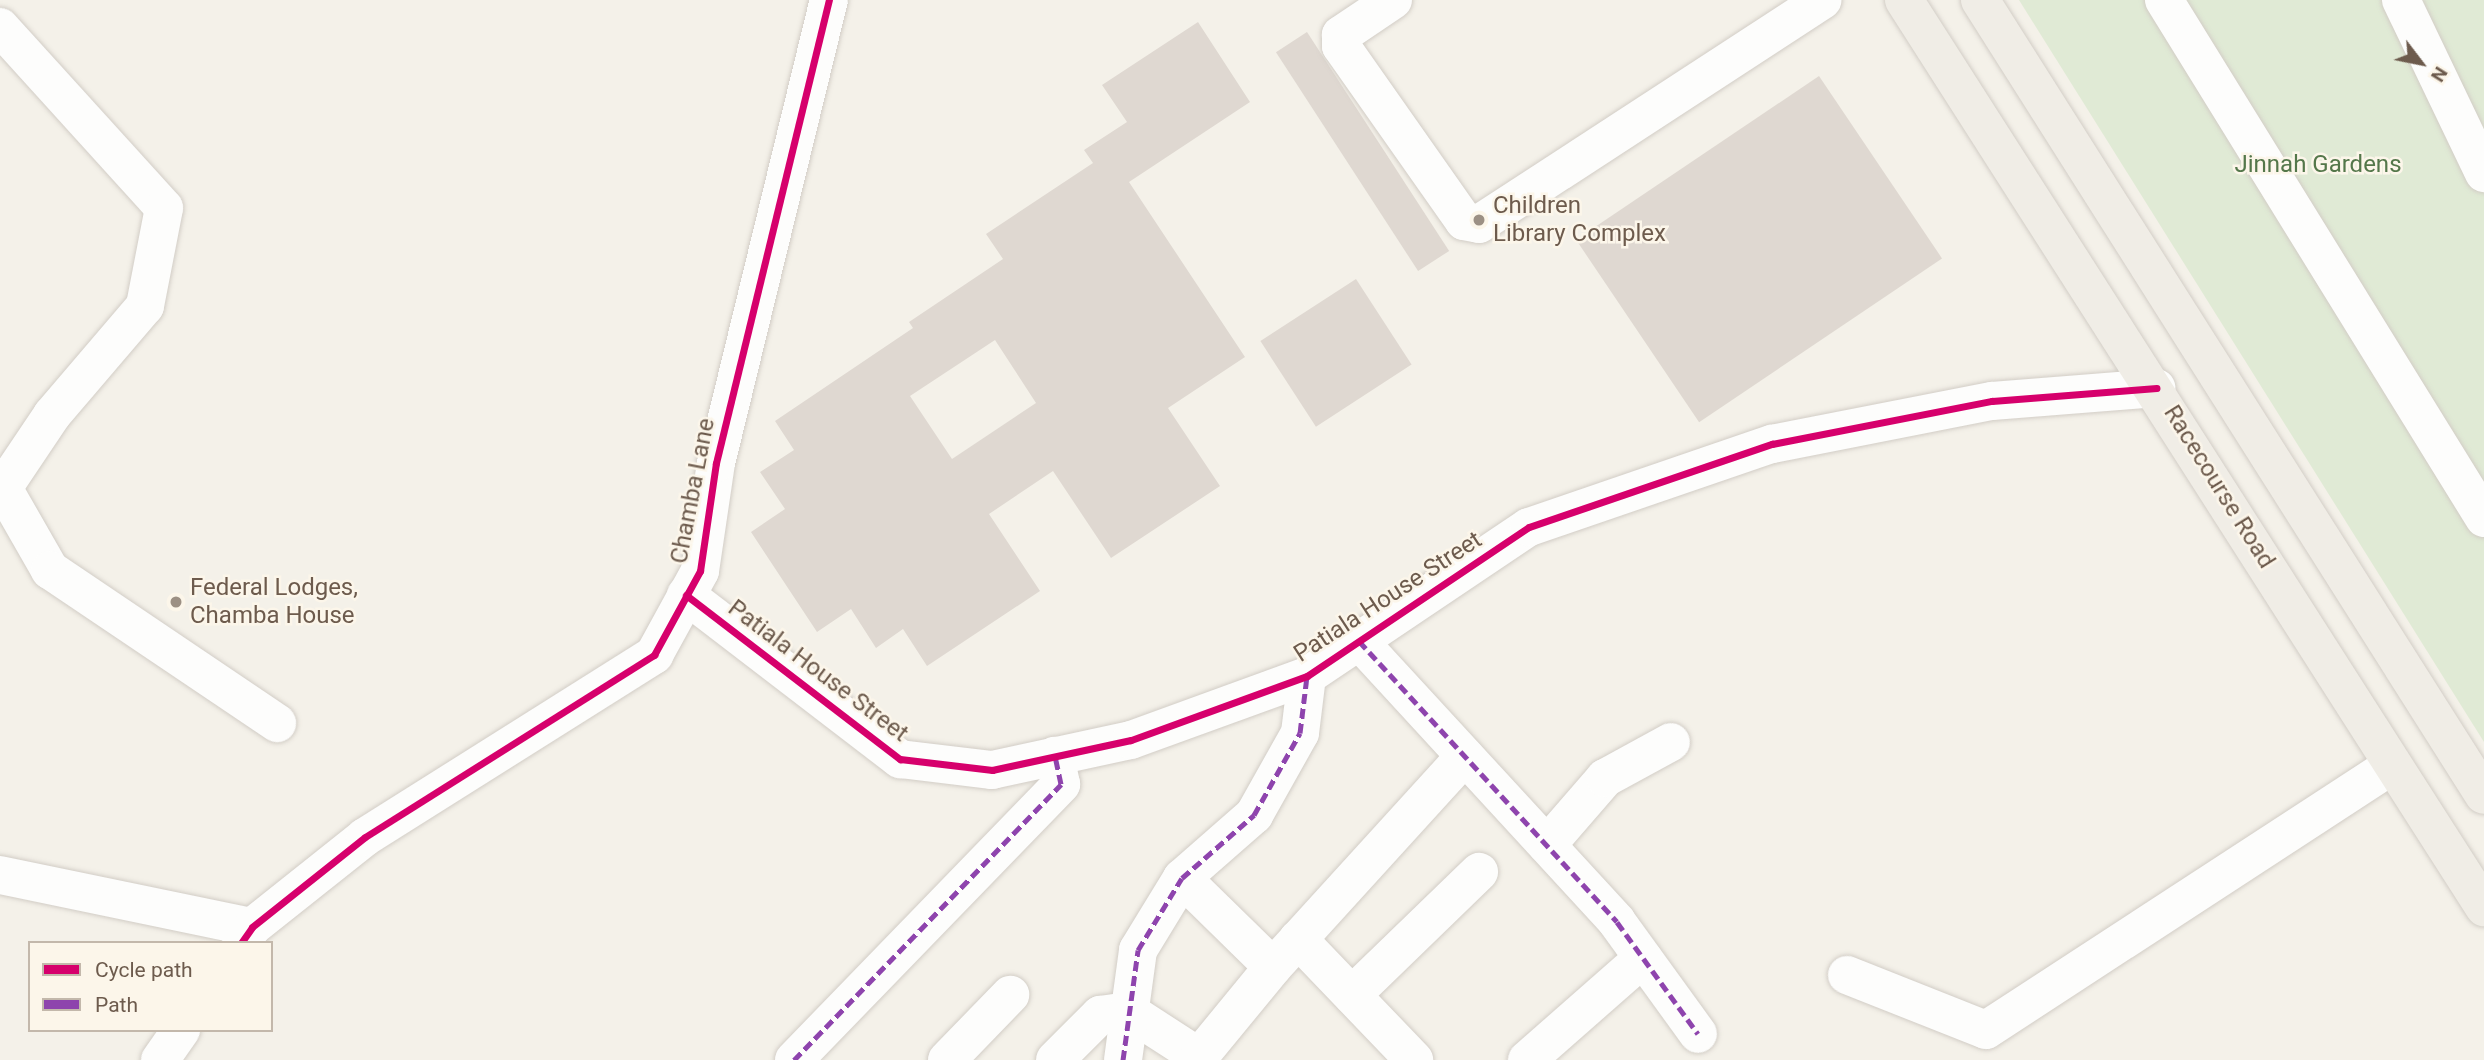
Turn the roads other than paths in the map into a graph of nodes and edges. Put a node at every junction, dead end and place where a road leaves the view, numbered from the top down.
1 (829, 0) edge
2 (1393, 0) edge
3 (1822, 0) edge
4 (1903, 0) edge
5 (1980, 0) edge
6 (2164, 0) edge
7 (2401, 0) edge
8 (0, 27) edge
9 (2484, 173) edge
10 (2156, 388) junction
11 (2484, 518) edge
12 (687, 595) junction
13 (1359, 641) junction
14 (1307, 676) junction
15 (277, 723) dead end
16 (1671, 742) dead end
17 (1055, 756) junction
18 (1465, 756) junction
19 (2392, 765) junction
20 (2484, 795) edge
21 (1547, 845) junction
22 (1479, 872) dead end
23 (0, 874) edge
24 (1182, 878) junction
25 (2484, 907) edge
26 (247, 935) edge
27 (1298, 939) junction
28 (1643, 958) junction
29 (1273, 967) junction
30 (1847, 975) dead end
31 (1010, 995) dead end
32 (1352, 995) junction
33 (1128, 1011) junction
34 (180, 1032) edge
35 (1698, 1034) dead end
36 (1401, 1054) edge
37 (160, 1060) edge
38 (794, 1060) edge
39 (947, 1060) edge
40 (1055, 1060) edge
41 (1122, 1060) edge
42 (1527, 1060) edge

1 - 12 street, Chamba Lane
2 - 3 street
4 - 10 main road, Racecourse Road
5 - 20 main road
6 - 11 street
7 - 9 street
8 - 15 street
10 - 13 street, Patiala House Street
10 - 19 main road, Racecourse Road
12 - 17 street, Patiala House Street
12 - 26 street, Chamba Lane
13 - 14 street, Patiala House Street
13 - 18 street
14 - 17 street, Patiala House Street
14 - 24 street
16 - 21 street
17 - 38 street
18 - 21 street
18 - 27 street
19 - 25 main road, Racecourse Road
19 - 30 street
21 - 28 street
22 - 32 street
23 - 26 street
24 - 29 street
24 - 33 street
27 - 29 street
27 - 32 street
28 - 35 street
28 - 42 street
29 - 33 street
31 - 39 street
32 - 36 street
33 - 40 street
33 - 41 street
34 - 37 street

